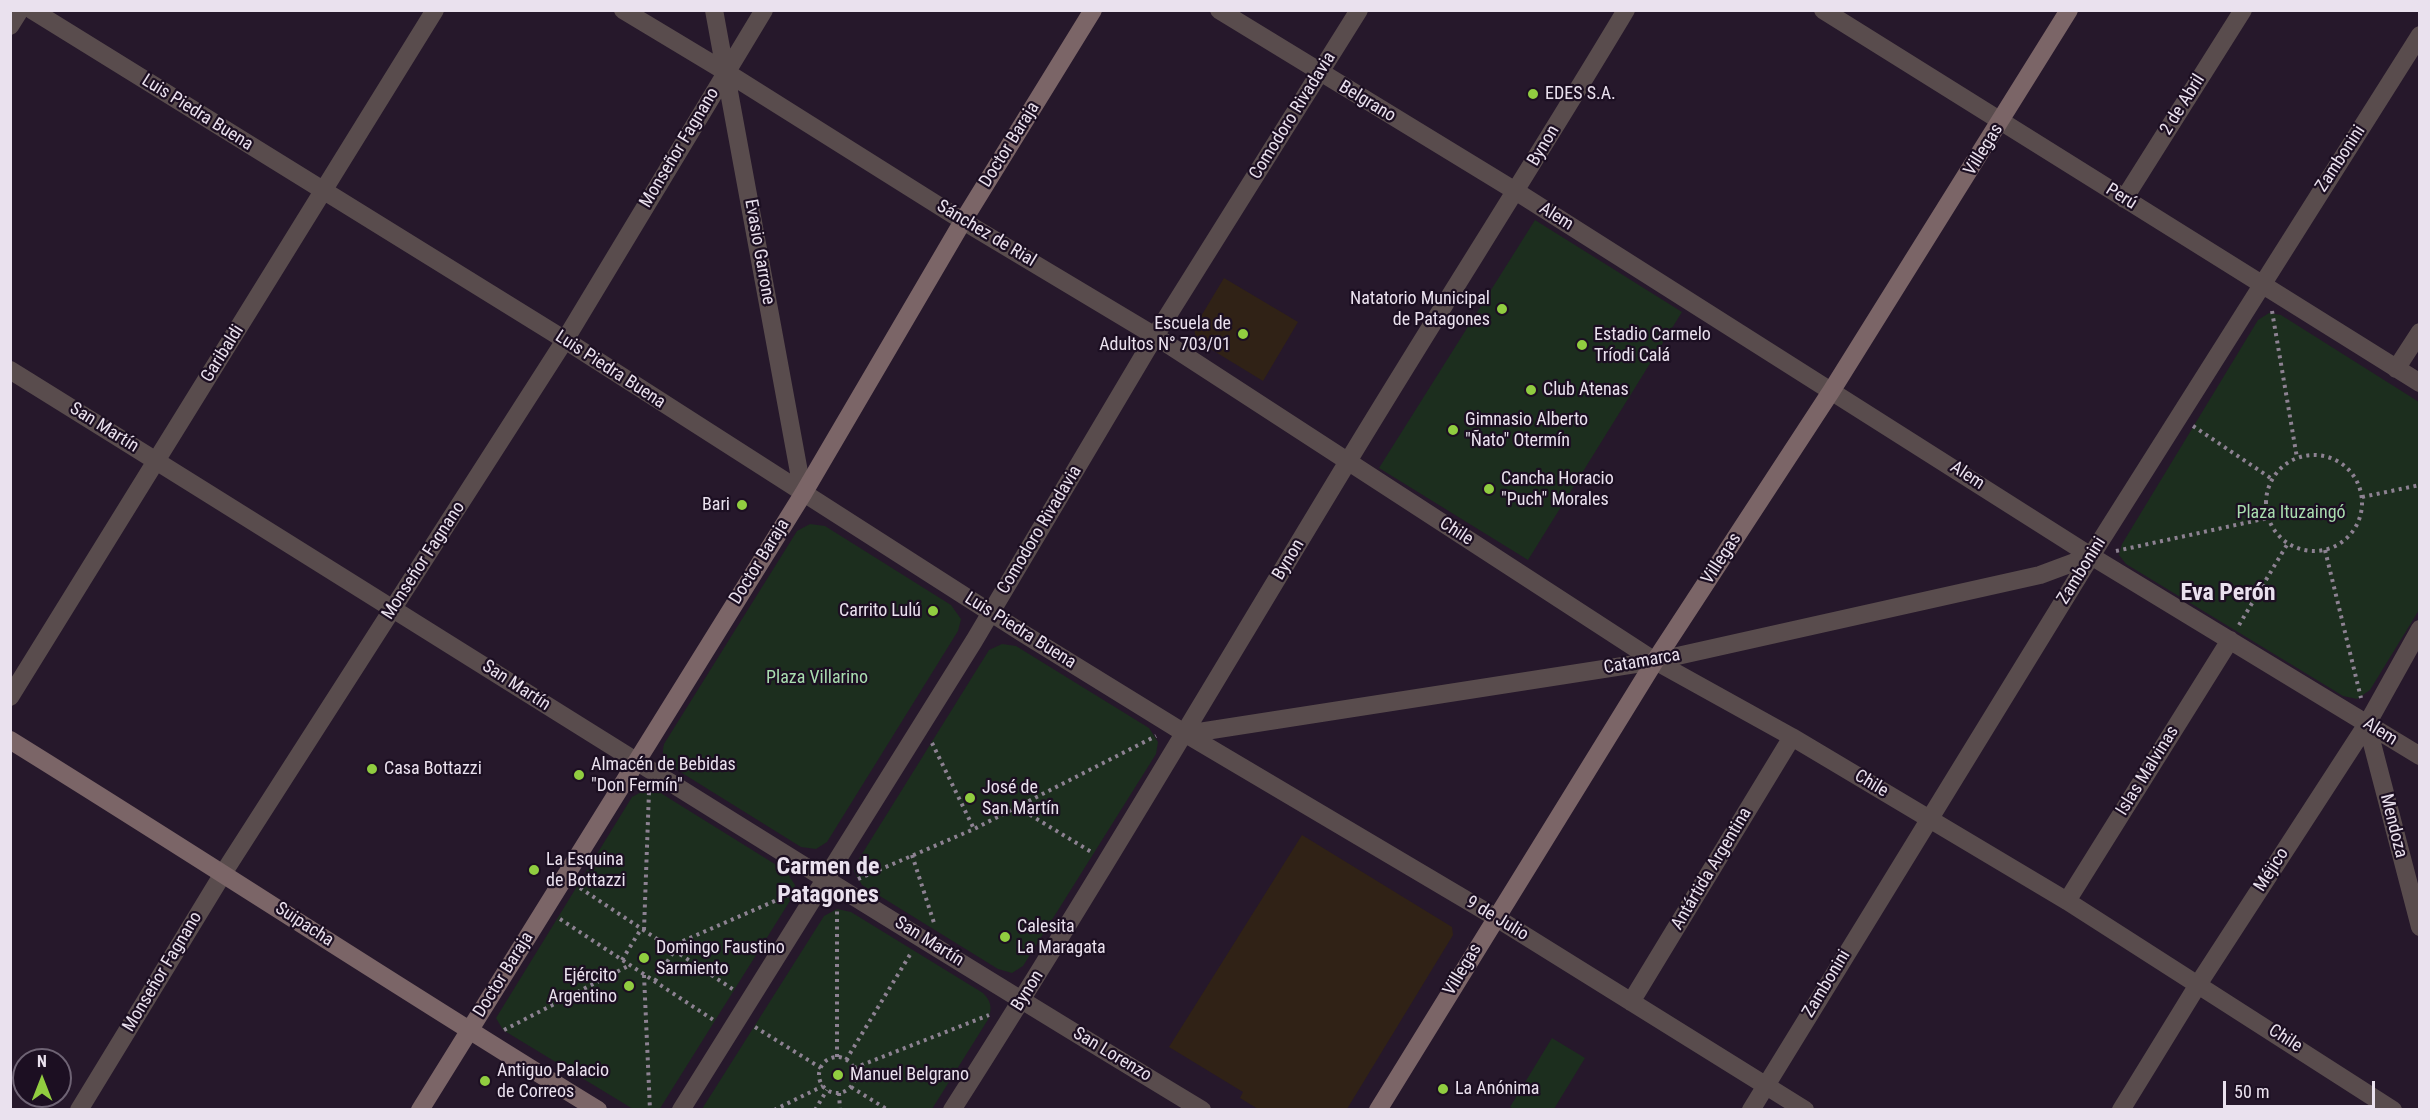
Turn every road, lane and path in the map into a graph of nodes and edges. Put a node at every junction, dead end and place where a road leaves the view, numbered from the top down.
1 (20, 10) edge
2 (32, 10) edge
3 (435, 10) edge
4 (623, 10) edge
5 (714, 10) edge
6 (764, 10) edge
7 (1093, 10) edge
8 (1219, 10) edge
9 (1359, 10) edge
10 (1626, 10) edge
11 (1823, 10) edge
12 (2069, 10) edge
13 (2243, 10) edge
14 (10, 26) edge
15 (2420, 35) edge
16 (726, 72) junction
17 (1320, 73) junction
18 (2001, 123) junction
19 (324, 192) junction
20 (1517, 192) junction
21 (2124, 199) junction
22 (963, 221) junction
23 (2264, 287) junction
24 (2420, 332) edge
25 (1155, 336) junction
26 (565, 340) junction
27 (2396, 369) junction
28 (10, 370) edge
29 (2420, 384) edge
30 (1832, 390) junction
31 (2179, 416) junction
32 (2297, 458) junction
33 (157, 461) junction
34 (1348, 461) junction
35 (2272, 478) junction
36 (2420, 484) edge
37 (803, 494) junction
38 (2362, 497) junction
39 (2268, 518) junction
40 (2288, 543) junction
41 (2325, 550) junction
42 (2091, 556) junction
43 (394, 608) junction
44 (991, 613) junction
45 (2420, 629) edge
46 (2230, 640) junction
47 (1655, 662) junction
48 (10, 697) edge
49 (2367, 724) junction
50 (1186, 734) junction
51 (1156, 736) dead end
52 (1792, 737) junction
53 (10, 740) edge
54 (932, 742) dead end
55 (2420, 756) edge
56 (636, 762) junction
57 (649, 790) dead end
58 (1016, 807) junction
59 (1928, 819) junction
60 (974, 828) junction
61 (1093, 854) dead end
62 (912, 855) junction
63 (224, 872) junction
64 (826, 878) junction
65 (857, 879) dead end
66 (576, 886) dead end
67 (794, 893) dead end
68 (2067, 901) junction
69 (837, 909) dead end
70 (557, 917) dead end
71 (1495, 917) junction
72 (2420, 927) edge
73 (643, 930) junction
74 (937, 932) dead end
75 (669, 947) junction
76 (913, 950) dead end
77 (674, 951) junction
78 (622, 960) junction
79 (630, 965) junction
80 (644, 974) junction
81 (655, 981) junction
82 (2199, 983) junction
83 (734, 991) dead end
84 (1022, 1001) junction
85 (1631, 1002) junction
86 (990, 1015) dead end
87 (715, 1021) dead end
88 (754, 1027) dead end
89 (503, 1030) dead end
90 (469, 1031) junction
91 (837, 1057) junction
92 (846, 1060) junction
93 (821, 1068) junction
94 (854, 1068) junction
95 (1766, 1085) junction
96 (823, 1086) junction
97 (851, 1087) junction
98 (827, 1090) junction
99 (839, 1093) junction
100 (79, 1110) edge
101 (420, 1110) edge
102 (598, 1110) edge
103 (650, 1110) edge
104 (681, 1110) edge
105 (774, 1110) edge
106 (815, 1110) edge
107 (840, 1110) edge
108 (888, 1110) edge
109 (952, 1110) edge
110 (1202, 1110) edge
111 (1378, 1110) edge
112 (1751, 1110) edge
113 (1805, 1110) edge
114 (2121, 1110) edge
115 (2393, 1110) edge

1 - 14 street
2 - 19 street, Luis Piedra Buena
3 - 19 street, Garibaldi
4 - 16 street, Sánchez de Rial
5 - 16 street, Evasio Garrone
6 - 16 street, Monseñor Fagnano
7 - 22 street, Doctor Baraja
8 - 17 street, Belgrano
9 - 17 street, Comodoro Rivadavia
10 - 20 street, Bynon
11 - 18 street, Perú
12 - 18 street, Villegas
13 - 21 street, 2 de Abril
15 - 23 street, Zambonini
16 - 22 street, Sánchez de Rial
16 - 26 street, Monseñor Fagnano
16 - 37 street, Evasio Garrone
17 - 20 street, Belgrano
17 - 25 street, Comodoro Rivadavia
18 - 21 street, Perú
18 - 30 street, Villegas
19 - 26 street, Luis Piedra Buena
19 - 33 street, Garibaldi
20 - 30 street, Alem
20 - 34 street, Bynon
21 - 23 street, Perú
22 - 25 street, Sánchez de Rial
22 - 37 street, Doctor Baraja
23 - 27 street, Perú
23 - 31 street, Zambonini
23 - 32 path
24 - 27 street
25 - 34 street, Sánchez de Rial
25 - 44 street, Comodoro Rivadavia
26 - 37 street, Luis Piedra Buena
26 - 43 street, Monseñor Fagnano
27 - 29 street, Perú
28 - 33 street, San Martín
30 - 42 street, Alem
30 - 47 street, Villegas
31 - 35 path
31 - 42 street, Zambonini
32 - 35 path
32 - 38 path
33 - 43 street, San Martín
33 - 48 street, Garibaldi
34 - 47 street, Chile
34 - 50 street, Bynon
35 - 39 path
36 - 38 path
37 - 44 street, Luis Piedra Buena
37 - 56 street, Doctor Baraja
38 - 41 path
39 - 40 path
39 - 42 path
40 - 41 path
40 - 46 path
41 - 49 path
42 - 46 street, Alem
42 - 47 street, Catamarca
42 - 59 street, Zambonini
43 - 56 street, San Martín
43 - 63 street, Monseñor Fagnano
44 - 50 street, Luis Piedra Buena
44 - 64 street, Comodoro Rivadavia
45 - 49 street, Méjico
46 - 49 street, Alem
46 - 68 street, Islas Malvinas
47 - 50 street, Catamarca
47 - 52 street, Chile
47 - 71 street, Villegas
49 - 55 street, Alem
49 - 72 street, Mendoza
49 - 82 street, Méjico
50 - 71 street, 9 de Julio
50 - 84 street, Bynon
51 - 58 path
52 - 59 street, Chile
52 - 85 street, Antártida Argentina
53 - 63 street, Suipacha
54 - 60 path
56 - 64 street, San Martín
56 - 90 street, Doctor Baraja
57 - 73 path
58 - 60 path
58 - 61 path
59 - 68 street, Chile
59 - 95 street, Zambonini
60 - 62 path
62 - 65 path
62 - 74 path
63 - 90 street, Suipacha
63 - 100 street, Monseñor Fagnano
64 - 84 street, San Martín
64 - 104 street, Comodoro Rivadavia
66 - 73 path
67 - 75 path
68 - 82 street, Chile
69 - 91 path
70 - 78 path
71 - 85 street, 9 de Julio
71 - 111 street, Villegas
73 - 75 path
73 - 78 path
75 - 77 path
76 - 92 path
77 - 81 path
77 - 83 path
78 - 79 path
79 - 80 path
79 - 89 path
80 - 81 path
80 - 103 path
81 - 87 path
82 - 114 street, Méjico
82 - 115 street, Chile
84 - 109 street, Bynon
84 - 110 street, San Lorenzo
85 - 95 street, 9 de Julio
86 - 94 path
88 - 93 path
90 - 101 street, Doctor Baraja
90 - 102 street, Suipacha
91 - 92 path
91 - 93 path
92 - 94 path
93 - 96 path
94 - 97 path
95 - 112 street, Zambonini
95 - 113 street, 9 de Julio
96 - 98 path
96 - 105 path
97 - 99 path
97 - 108 path
98 - 99 path
98 - 106 path
99 - 107 path

